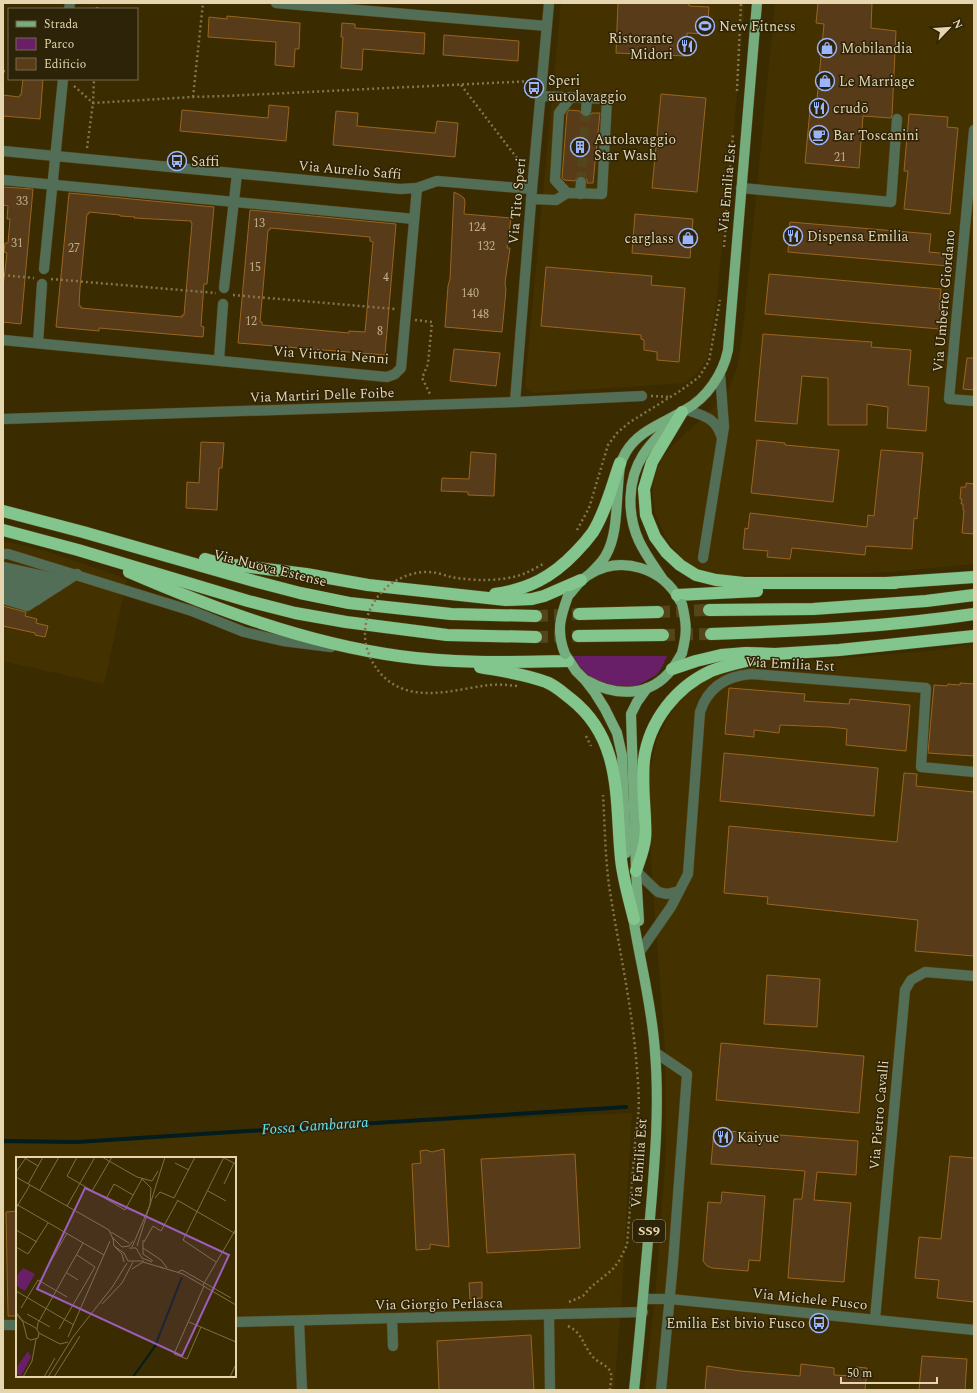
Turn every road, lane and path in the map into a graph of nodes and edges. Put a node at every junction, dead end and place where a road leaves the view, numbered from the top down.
1 (203, 3) edge
2 (276, 3) edge
3 (550, 3) edge
4 (741, 3) edge
5 (757, 3) edge
6 (547, 26) junction
7 (94, 80) edge
8 (67, 81) edge
9 (542, 81) junction
10 (461, 85) junction
11 (541, 96) junction
12 (194, 97) junction
13 (571, 97) junction
14 (737, 97) dead end
15 (587, 98) junction
16 (93, 104) junction
17 (586, 111) tunnel mouth
18 (897, 119) dead end
19 (734, 128) dead end
20 (974, 130) edge
21 (87, 150) dead end
22 (3, 151) edge
23 (56, 156) junction
24 (237, 174) junction
25 (3, 180) edge
26 (581, 182) tunnel mouth
27 (53, 184) junction
28 (533, 184) junction
29 (417, 188) junction
30 (741, 188) junction
31 (567, 193) junction
32 (580, 194) junction
33 (531, 199) junction
34 (234, 201) junction
35 (970, 207) edge
36 (414, 219) junction
37 (724, 250) dead end
38 (44, 269) dead end
39 (3, 275) edge
40 (42, 280) junction
41 (224, 292) junction
42 (720, 295) dead end
43 (223, 304) dead end
44 (406, 310) junction
45 (3, 340) edge
46 (38, 343) junction
47 (219, 360) junction
48 (720, 374) junction
49 (642, 396) dead end
50 (974, 401) edge
51 (515, 402) junction
52 (684, 411) junction
53 (3, 419) edge
54 (722, 438) junction
55 (620, 463) junction
56 (3, 512) edge
57 (3, 530) edge
58 (83, 532) junction
59 (573, 535) dead end
60 (78, 550) junction
61 (3, 554) edge
62 (550, 558) dead end
63 (703, 558) dead end
64 (3, 567) edge
65 (3, 574) edge
66 (77, 574) junction
67 (586, 577) junction
68 (974, 577) edge
69 (662, 578) junction
70 (66, 581) junction
71 (3, 582) edge
72 (895, 583) junction
73 (57, 587) junction
74 (3, 590) edge
75 (47, 593) junction
76 (974, 595) edge
77 (476, 596) junction
78 (3, 599) edge
79 (37, 600) junction
80 (679, 600) junction
81 (709, 610) tunnel mouth
82 (658, 612) tunnel mouth
83 (579, 614) tunnel mouth
84 (974, 614) edge
85 (536, 616) tunnel mouth
86 (974, 631) edge
87 (711, 634) tunnel mouth
88 (663, 635) tunnel mouth
89 (578, 636) tunnel mouth
90 (974, 636) edge
91 (536, 637) tunnel mouth
92 (921, 642) junction
93 (354, 648) junction
94 (775, 654) junction
95 (567, 658) junction
96 (450, 661) junction
97 (672, 669) junction
98 (585, 680) junction
99 (524, 688) dead end
100 (647, 688) junction
101 (584, 733) dead end
102 (591, 746) dead end
103 (974, 772) edge
104 (602, 788) dead end
105 (636, 871) junction
106 (679, 890) junction
107 (634, 919) junction
108 (641, 950) junction
109 (642, 963) junction
110 (974, 976) edge
111 (656, 1053) junction
112 (643, 1299) junction
113 (670, 1299) junction
114 (643, 1312) junction
115 (565, 1314) junction
116 (550, 1315) junction
117 (392, 1319) junction
118 (875, 1319) junction
119 (299, 1321) junction
120 (236, 1322) edge
121 (3, 1325) edge
122 (16, 1325) edge
123 (974, 1330) edge
124 (393, 1346) dead end
125 (302, 1390) edge
126 (550, 1390) edge
127 (610, 1390) edge
128 (634, 1390) edge
129 (662, 1390) edge

1 - 12 path
2 - 6 street
3 - 6 street, Via Tito Speri
4 - 14 path
5 - 30 main road, Via Emilia Est
6 - 9 street, Via Tito Speri
7 - 16 path
8 - 16 path
8 - 23 street
9 - 10 path
9 - 11 street, Via Tito Speri
10 - 12 path
10 - 28 path
11 - 13 street
11 - 28 street, Via Tito Speri
12 - 16 path
13 - 15 street
13 - 31 street
15 - 17 street
15 - 32 street
16 - 21 path
18 - 30 street
19 - 37 path
20 - 35 street, Via Umberto Giordano
22 - 23 street, Via Aurelio Saffi
23 - 24 street, Via Aurelio Saffi
23 - 27 street
24 - 29 street, Via Aurelio Saffi
24 - 34 street
25 - 27 street
26 - 32 street
27 - 34 street
27 - 38 street
28 - 29 street, Via Aurelio Saffi
28 - 33 street, Via Tito Speri
29 - 36 street, Via Vittoria Nenni
30 - 48 main road, Via Emilia Est
31 - 32 street
31 - 33 street
33 - 51 street, Via Tito Speri
34 - 36 street
34 - 41 street
35 - 50 street, Via Umberto Giordano
36 - 44 street, Via Vittoria Nenni
39 - 40 path
40 - 41 path
40 - 46 street
41 - 44 path
42 - 59 path
43 - 47 street
44 - 47 street, Via Vittoria Nenni
45 - 46 street, Via Vittoria Nenni
46 - 47 street, Via Vittoria Nenni
48 - 52 main road, Via Emilia Est
48 - 54 street, Via Emilia Est
49 - 51 street, Via Martiri Delle Foibe
51 - 53 street, Via Martiri Delle Foibe
52 - 54 street
52 - 55 main road, Via Emilia Est
52 - 69 main road, Via Emilia Est
52 - 72 highway
54 - 63 street, Via Emilia Est
55 - 67 main road, Via Emilia Est
55 - 77 highway
56 - 58 highway, Via Nuova Estense
57 - 60 highway
58 - 77 highway
58 - 85 highway, Via Nuova Estense
60 - 91 highway
60 - 93 highway
61 - 66 street
62 - 99 path, bridge
64 - 70 street
65 - 73 street
66 - 70 street
66 - 93 street
67 - 69 main road, Via Emilia Est
67 - 77 highway
67 - 95 main road, Via Emilia Est, bridge
68 - 72 highway
69 - 80 main road, Via Emilia Est
70 - 73 street
71 - 75 street
72 - 80 highway
73 - 75 street
74 - 79 street
75 - 79 street
76 - 81 highway
78 - 79 street
80 - 97 main road, Via Emilia Est, bridge
82 - 83 highway
84 - 87 highway
86 - 92 highway
88 - 89 highway
90 - 92 highway
92 - 94 highway
93 - 96 highway
94 - 97 highway
94 - 105 highway
95 - 96 highway
95 - 98 main road, Via Emilia Est
96 - 107 highway
97 - 100 main road, Via Emilia Est
98 - 100 main road, Via Emilia Est
98 - 107 main road, Via Emilia Est
100 - 105 main road, Via Emilia Est
101 - 102 path
103 - 106 street, Via Emilia Est
104 - 115 path
105 - 106 street
105 - 108 main road, Via Emilia Est
106 - 108 street
107 - 109 main road, Via Emilia Est
108 - 109 main road, Via Emilia Est
109 - 111 main road, Via Emilia Est / SS9
110 - 118 street, Via Pietro Cavalli
111 - 112 main road, Via Emilia Est / SS9
111 - 113 street
112 - 113 street, Via Michele Fusco
112 - 114 main road, Via Emilia Est / SS9
113 - 118 street, Via Michele Fusco
113 - 129 street
114 - 115 street, Via Giorgio Perlasca
114 - 128 main road, Via Emilia Est / SS9
115 - 116 street, Via Giorgio Perlasca
115 - 127 path
116 - 117 street, Via Giorgio Perlasca
116 - 126 street
117 - 119 street, Via Giorgio Perlasca
117 - 124 street
118 - 123 street, Via Michele Fusco
119 - 120 street, Via Giorgio Perlasca
119 - 125 street
121 - 122 street

